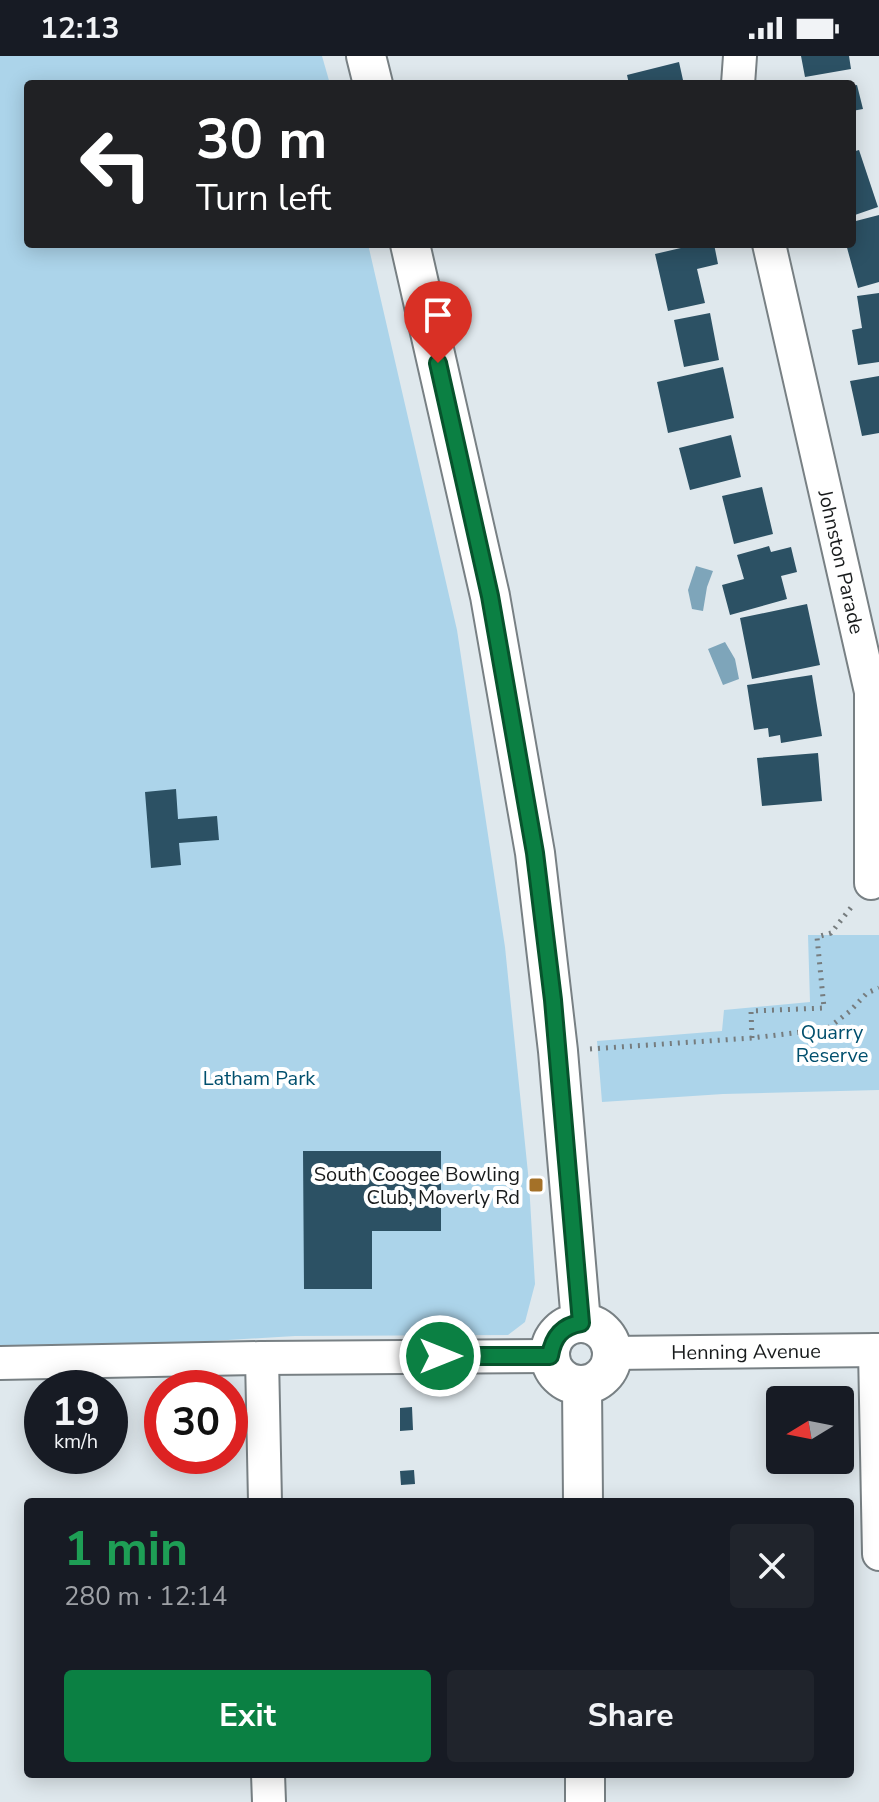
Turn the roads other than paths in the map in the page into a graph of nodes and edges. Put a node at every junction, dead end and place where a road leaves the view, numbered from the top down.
1 (366, 56) edge
2 (740, 56) edge
3 (372, 80) edge
4 (738, 80) edge
5 (411, 248) edge
6 (770, 248) edge
7 (871, 883) road end
8 (581, 1323) junction
9 (877, 1350) edge
10 (612, 1353) junction
11 (550, 1356) junction
12 (262, 1358) junction
13 (0, 1363) edge
14 (582, 1385) junction
15 (265, 1498) edge
16 (583, 1498) edge
17 (879, 1554) edge
18 (268, 1778) edge
19 (585, 1778) edge
20 (269, 1802) edge
21 (585, 1802) edge

1 - 3 street
2 - 4 street
5 - 8 street
6 - 7 street, Johnston Parade
8 - 10 street
8 - 11 street
9 - 10 street, Henning Avenue
9 - 17 street
10 - 14 street
11 - 12 street
11 - 14 street
12 - 13 street
12 - 15 street
14 - 16 street
18 - 20 street
19 - 21 street

